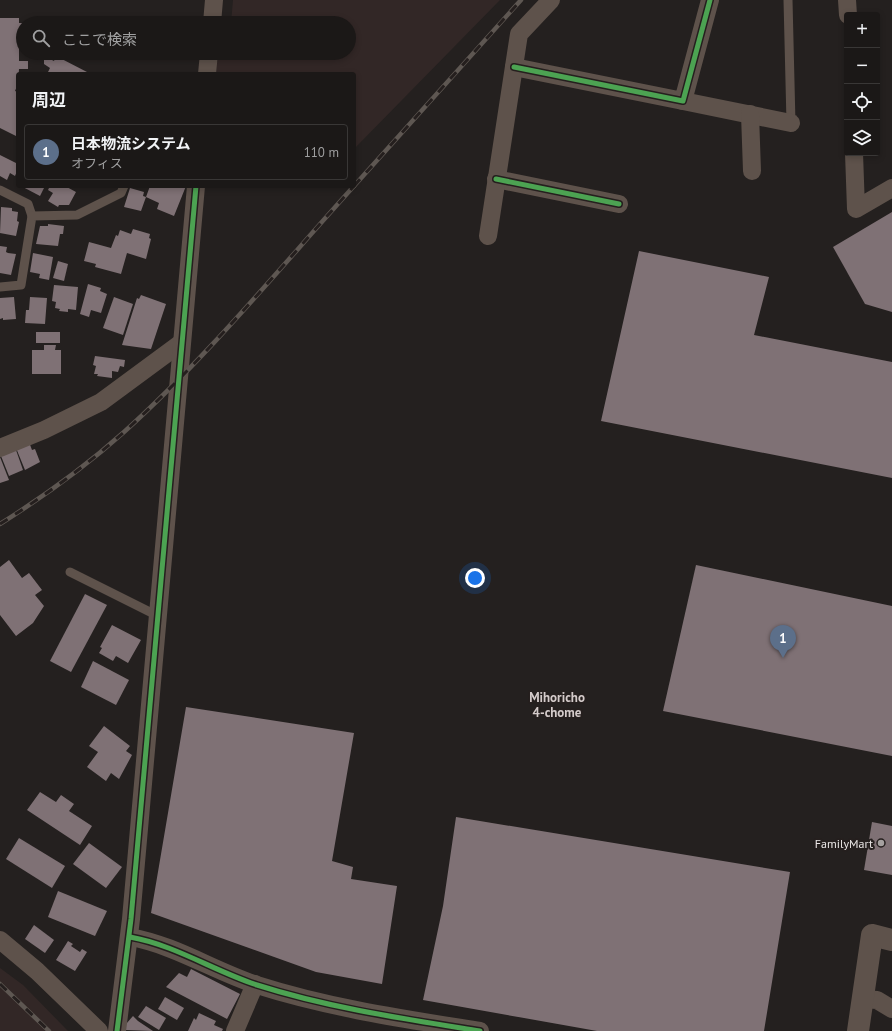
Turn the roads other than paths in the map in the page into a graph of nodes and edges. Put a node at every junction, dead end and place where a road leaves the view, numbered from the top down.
1 (214, 0) edge
2 (551, 0) edge
3 (710, 0) edge
4 (788, 0) edge
5 (847, 0) edge
6 (848, 12) edge
7 (213, 16) edge
8 (208, 60) edge
9 (514, 67) junction
10 (207, 72) edge
11 (683, 101) junction
12 (750, 114) junction
13 (792, 124) joint
14 (854, 156) edge
15 (752, 171) dead end
16 (496, 179) junction
17 (123, 188) edge
18 (196, 188) edge
19 (892, 188) edge
20 (0, 190) edge
21 (618, 204) dead end
22 (32, 216) junction
23 (488, 236) dead end
24 (0, 287) edge
25 (181, 343) junction
26 (0, 448) edge
27 (70, 572) dead end
28 (158, 616) junction
29 (130, 937) junction
30 (0, 940) edge
31 (892, 940) edge
32 (255, 984) junction
33 (863, 999) junction
34 (892, 1010) edge
35 (99, 1031) edge
36 (117, 1031) edge
37 (235, 1031) edge
38 (480, 1031) edge
39 (858, 1031) edge

1 - 7 street
2 - 9 street
3 - 11 street
4 - 13 lane
5 - 6 street
8 - 10 street
9 - 11 street
9 - 16 street
11 - 12 street
12 - 13 street
12 - 15 street
14 - 19 street
16 - 21 street
16 - 23 street
17 - 22 lane
18 - 25 street
20 - 22 lane
22 - 24 lane
25 - 26 street
25 - 28 street
27 - 28 lane
28 - 29 street
29 - 32 street
29 - 36 street
30 - 35 street
31 - 33 street
32 - 37 street
32 - 38 street
33 - 34 street
33 - 39 street

